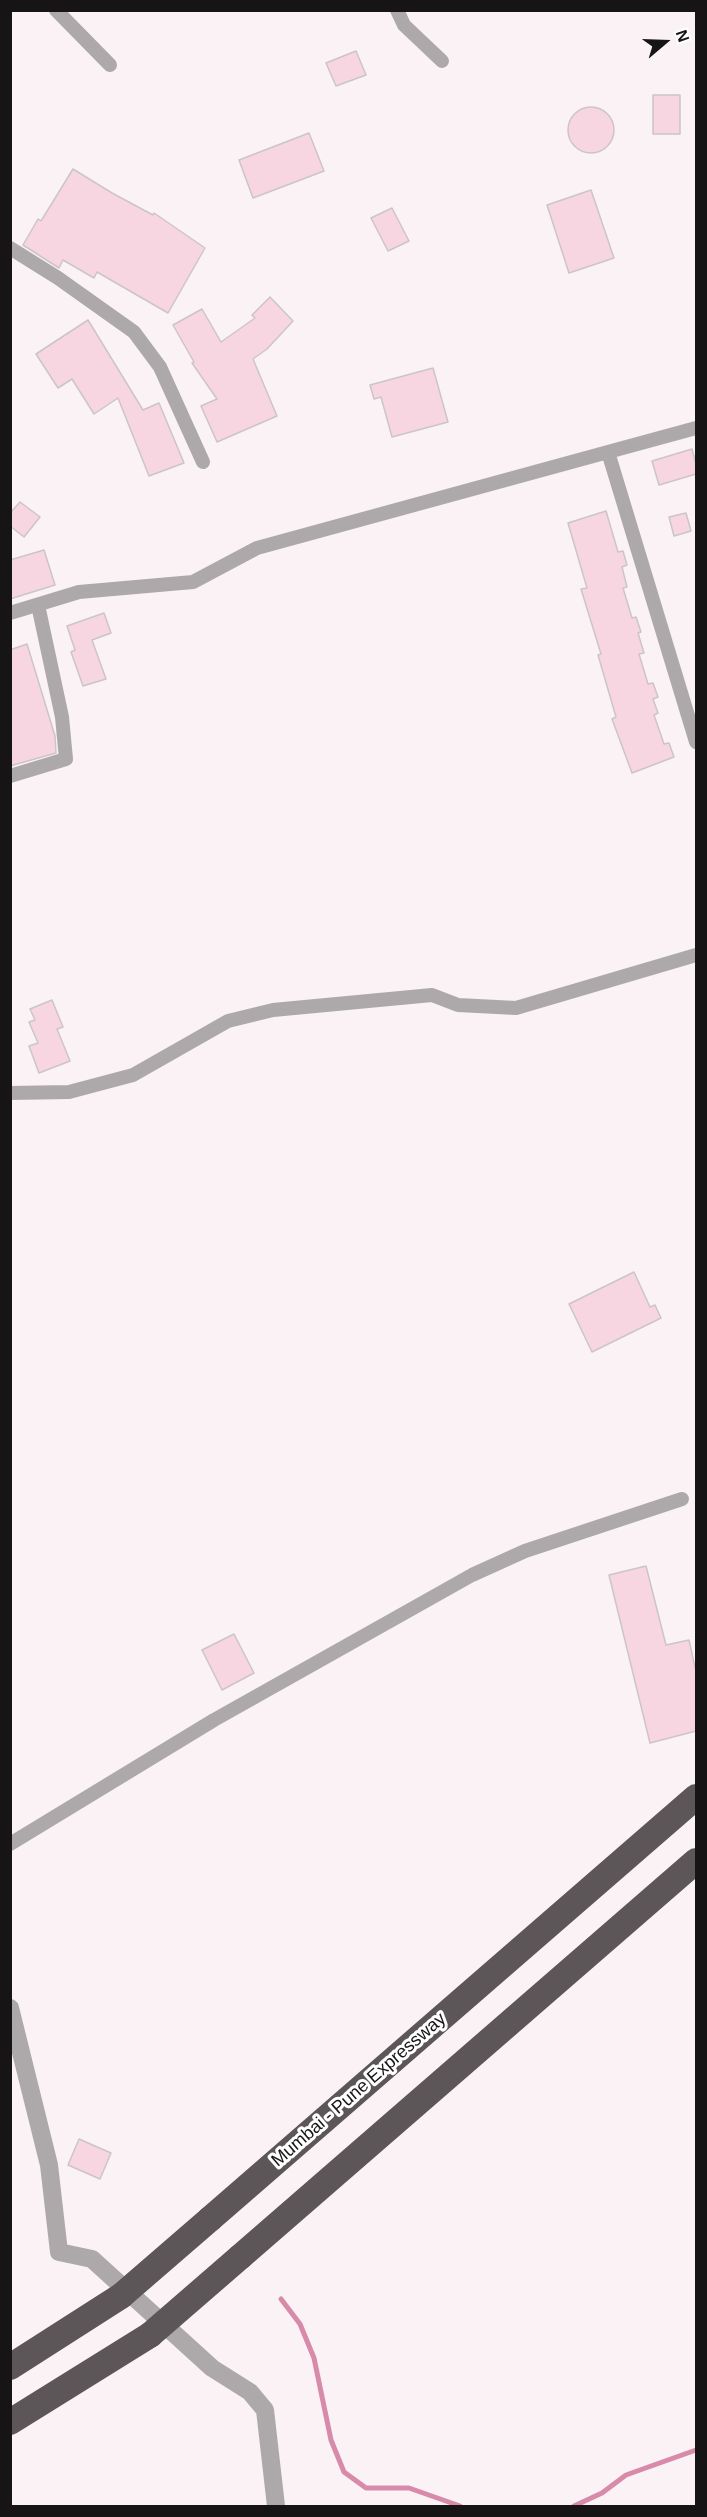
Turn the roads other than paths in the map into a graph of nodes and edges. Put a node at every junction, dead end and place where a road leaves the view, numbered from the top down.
1 (56, 10) edge
2 (397, 10) edge
3 (442, 61) dead end
4 (110, 65) dead end
5 (10, 248) edge
6 (696, 428) edge
7 (608, 452) junction
8 (202, 462) dead end
9 (38, 605) junction
10 (10, 613) edge
11 (696, 741) edge
12 (10, 776) edge
13 (696, 955) edge
14 (10, 1093) edge
15 (682, 1499) dead end
16 (696, 1797) edge
17 (10, 1844) edge
18 (696, 1861) edge
19 (10, 2008) edge
20 (10, 2367) edge
21 (10, 2422) edge
22 (276, 2506) edge

1 - 4 street
2 - 3 street
5 - 8 street
6 - 7 street
7 - 9 street
7 - 11 street
9 - 10 street
9 - 12 street
13 - 14 street
15 - 17 street
16 - 20 highway, Mumbai - Pune Expressway, bridge
18 - 21 highway, bridge
19 - 22 street

